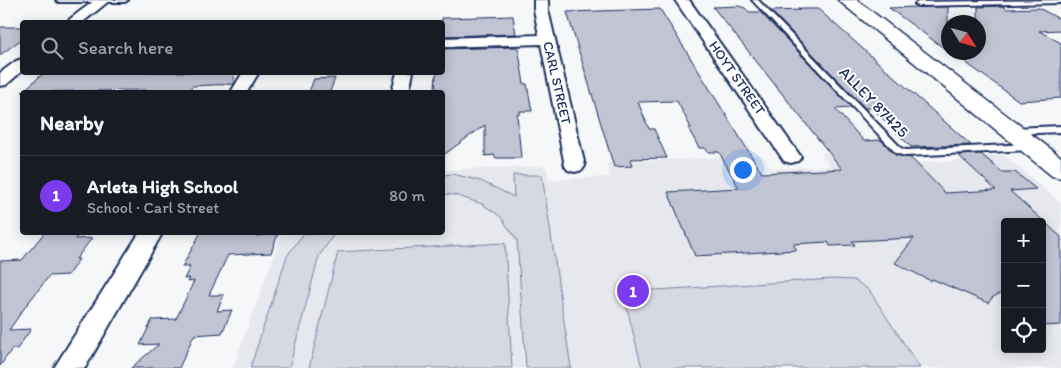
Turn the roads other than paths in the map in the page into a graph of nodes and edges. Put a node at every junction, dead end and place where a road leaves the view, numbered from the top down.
1 (59, 0) edge
2 (103, 0) edge
3 (125, 0) edge
4 (541, 0) edge
5 (682, 0) edge
6 (755, 0) edge
7 (846, 0) edge
8 (1061, 0) edge
9 (918, 4) dead end
10 (78, 20) edge
11 (547, 39) junction
12 (445, 43) edge
13 (20, 66) edge
14 (249, 75) edge
15 (404, 75) edge
16 (0, 82) edge
17 (240, 90) edge
18 (401, 90) edge
19 (1061, 128) edge
20 (1012, 131) junction
21 (1032, 147) junction
22 (792, 157) dead end
23 (576, 166) dead end
24 (1061, 170) edge
25 (150, 235) edge
26 (69, 368) edge

1 - 2 lane
2 - 3 lane
2 - 10 street
4 - 11 street, CARL STREET
5 - 22 street, HOYT STREET
6 - 21 lane, ALLEY 87425
7 - 20 main road
8 - 9 lane
11 - 12 street
11 - 23 street, CARL STREET
13 - 16 street
14 - 17 street
15 - 18 street
19 - 20 lane
20 - 21 main road
21 - 24 main road
25 - 26 street

